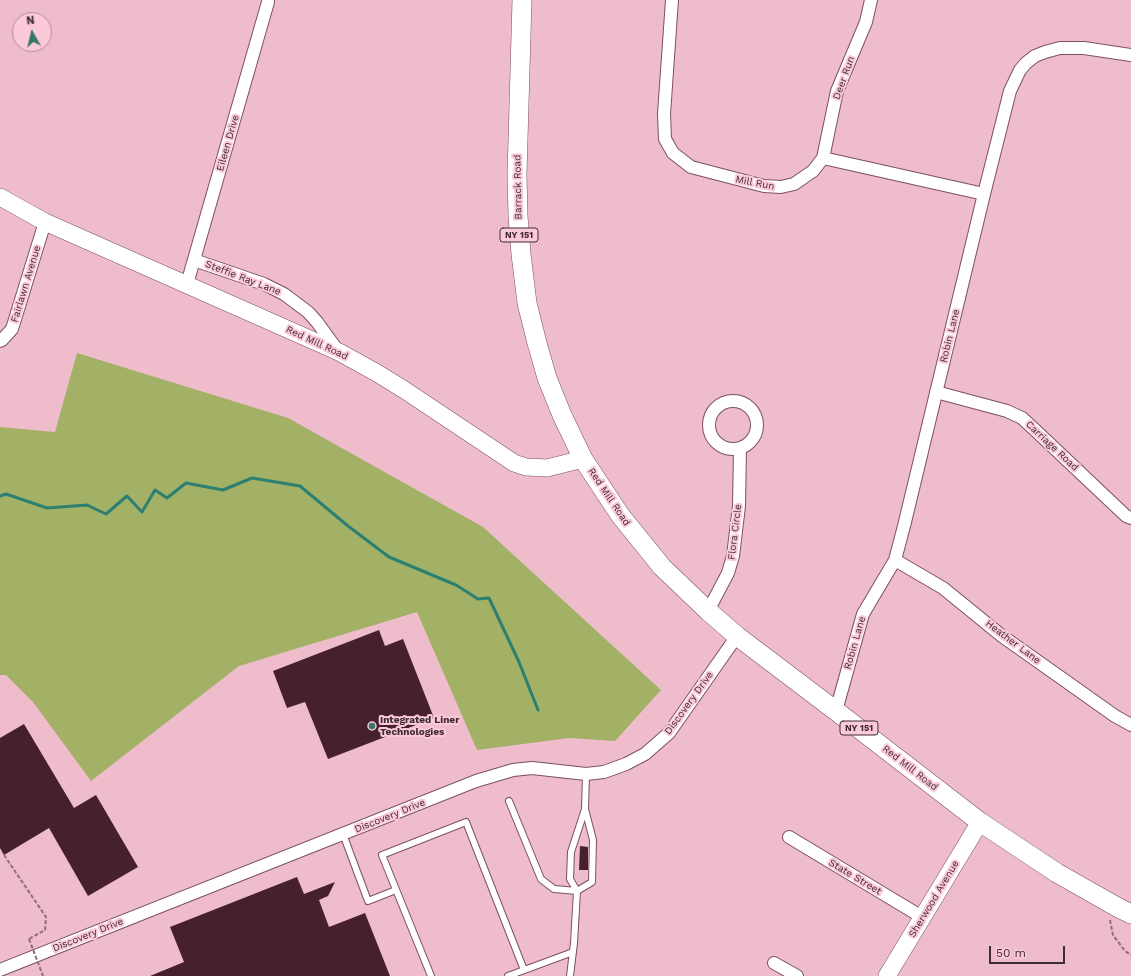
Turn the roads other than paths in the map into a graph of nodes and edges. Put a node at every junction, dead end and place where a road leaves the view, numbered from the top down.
1 (522, 0) edge
2 (672, 0) edge
3 (871, 0) edge
4 (268, 2) dead end
5 (1131, 55) edge
6 (824, 158) junction
7 (984, 194) junction
8 (0, 197) edge
9 (45, 222) junction
10 (194, 260) junction
11 (187, 284) junction
12 (0, 341) edge
13 (338, 352) junction
14 (936, 392) junction
15 (740, 448) junction
16 (583, 459) junction
17 (1131, 518) edge
18 (895, 560) junction
19 (708, 611) junction
20 (737, 636) junction
21 (836, 711) junction
22 (1131, 725) edge
23 (586, 774) junction
24 (509, 801) dead end
25 (585, 809) junction
26 (980, 822) junction
27 (343, 834) junction
28 (789, 837) dead end
29 (396, 890) junction
30 (577, 891) junction
31 (1131, 914) edge
32 (922, 918) junction
33 (573, 952) junction
34 (774, 963) dead end
35 (0, 970) edge
36 (524, 970) junction
37 (431, 976) edge
38 (508, 976) edge
39 (570, 976) edge
40 (796, 976) edge
41 (887, 976) edge

1 - 16 main road, Barrack Road / NY 151
2 - 6 street, Mill Run
3 - 6 street, Deer Run
4 - 10 street, Eileen Drive
5 - 7 street, Robin Lane
6 - 7 street
7 - 14 street, Robin Lane
8 - 9 street, Red Mill Road
9 - 11 street, Red Mill Road
9 - 12 street, Fairlawn Avenue
10 - 11 street, Eileen Drive
10 - 13 street, Steffie Ray Lane
11 - 13 street, Red Mill Road
13 - 16 street, Red Mill Road
14 - 17 street, Carriage Road
14 - 18 street, Robin Lane
15 - 15 street
15 - 19 street, Flora Circle
16 - 19 main road, Red Mill Road / NY 151
18 - 21 street, Robin Lane
18 - 22 street, Heather Lane
19 - 20 main road, Red Mill Road / NY 151
20 - 21 main road, Red Mill Road / NY 151
20 - 23 street, Discovery Drive
21 - 26 main road, Red Mill Road / NY 151
23 - 25 lane
23 - 27 street, Discovery Drive
24 - 30 lane
25 - 30 lane
25 - 30 lane
26 - 31 main road, Red Mill Road / NY 151
26 - 32 street, Sherwood Avenue
27 - 29 lane
27 - 35 street, Discovery Drive
28 - 32 street, State Street
29 - 36 lane
29 - 37 lane
30 - 33 lane
32 - 41 street, Sherwood Avenue
33 - 36 lane
33 - 39 lane
34 - 40 street
36 - 38 lane

